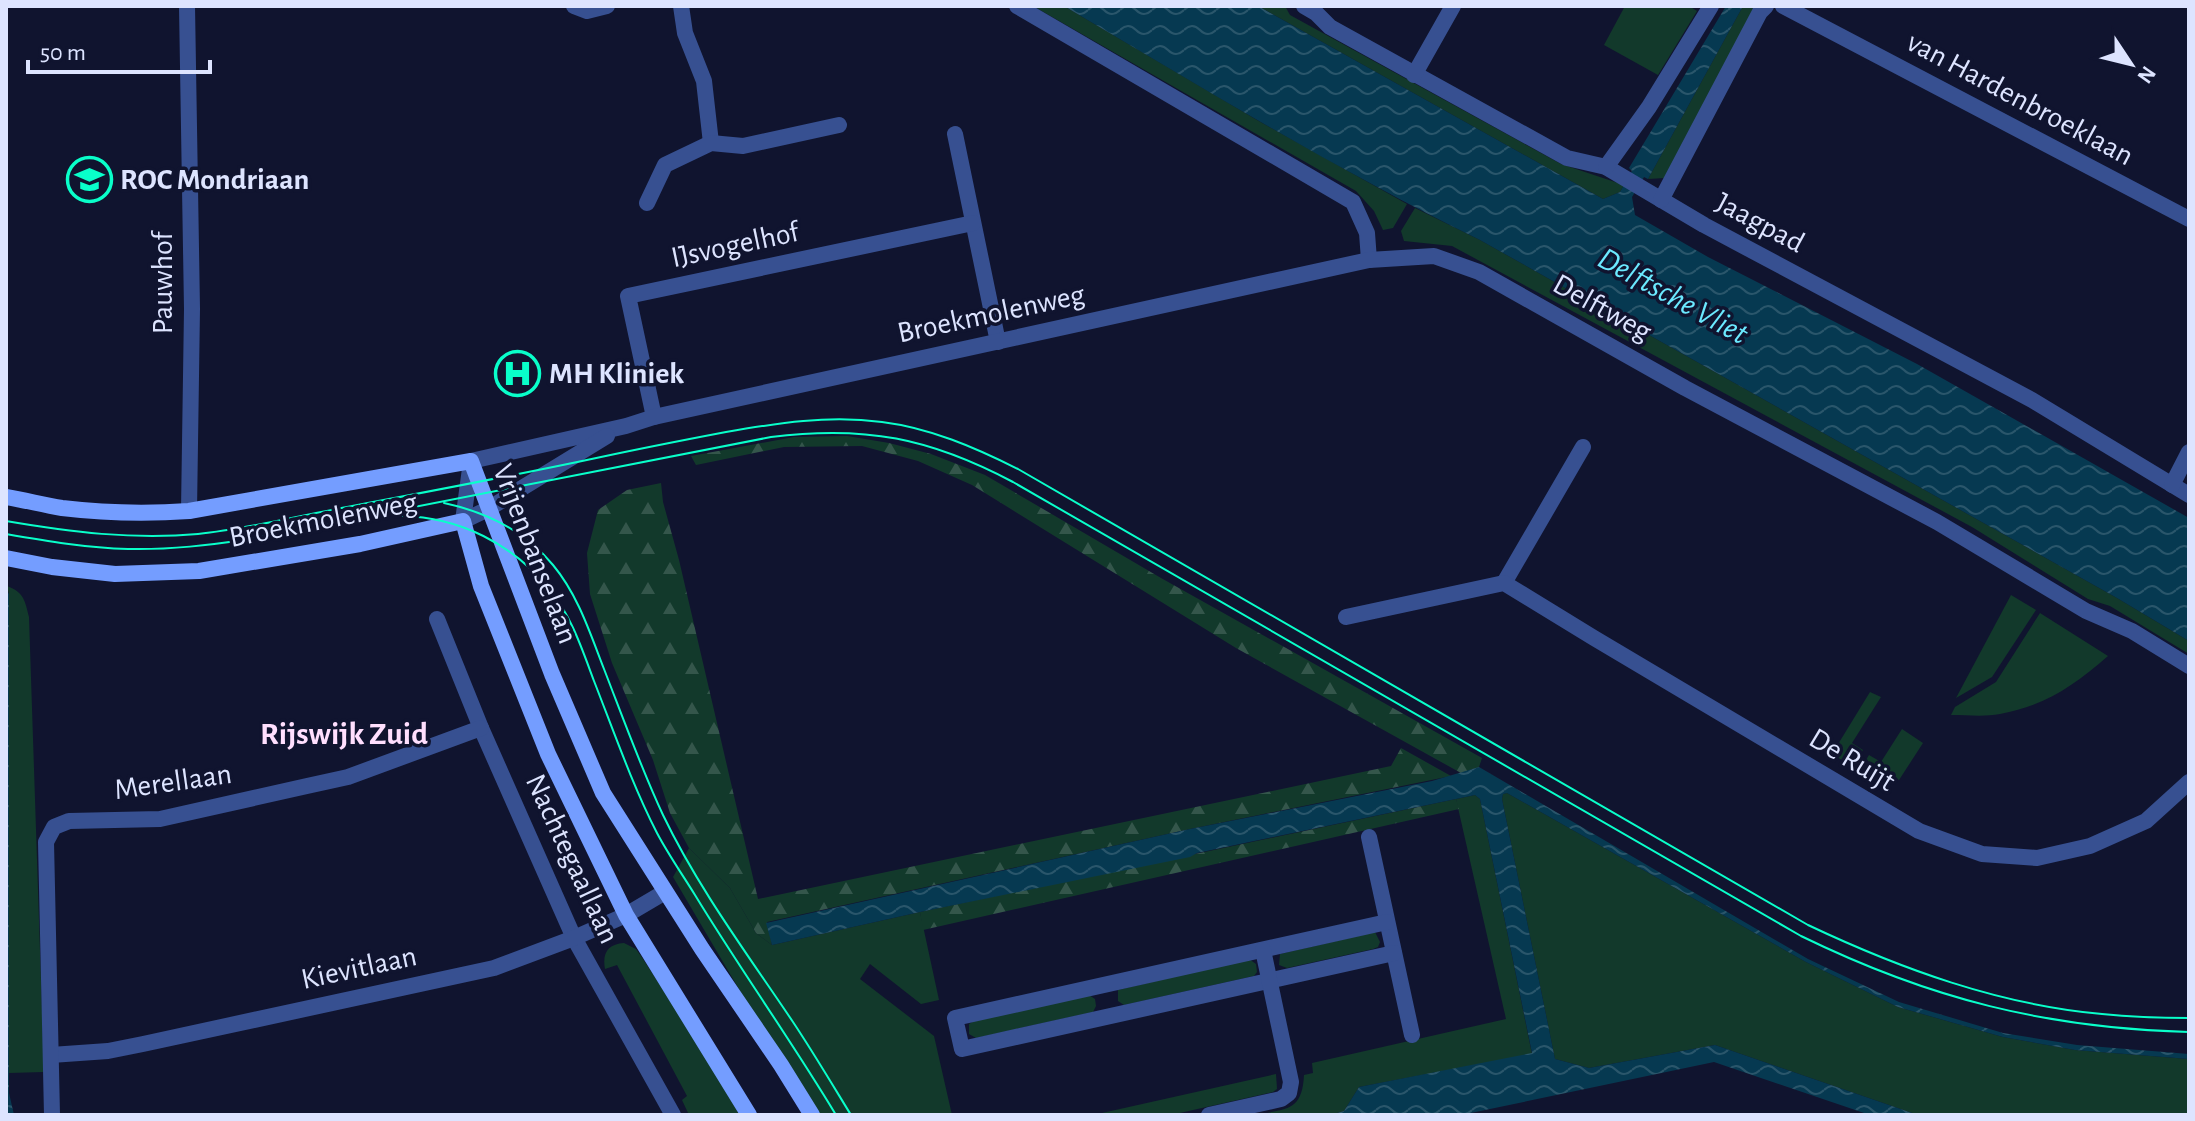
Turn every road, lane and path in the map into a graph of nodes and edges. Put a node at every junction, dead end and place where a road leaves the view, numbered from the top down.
1 (187, 6) edge
2 (574, 6) edge
3 (607, 6) edge
4 (681, 6) edge
5 (1017, 6) edge
6 (1304, 6) edge
7 (1453, 6) edge
8 (1711, 6) edge
9 (1766, 6) edge
10 (1783, 6) edge
11 (1414, 75) junction
12 (839, 125) dead end
13 (955, 134) dead end
14 (711, 143) junction
15 (1606, 167) junction
16 (1656, 197) junction
17 (647, 203) dead end
18 (2189, 219) edge
19 (973, 223) junction
20 (1369, 260) junction
21 (998, 342) junction
22 (654, 417) junction
23 (626, 426) junction
24 (1583, 447) dead end
25 (2189, 452) edge
26 (471, 461) junction
27 (2172, 485) junction
28 (2189, 495) edge
29 (6, 497) edge
30 (488, 509) junction
31 (189, 511) junction
32 (463, 521) junction
33 (6, 558) edge
34 (1504, 583) junction
35 (1346, 617) dead end
36 (437, 619) dead end
37 (2189, 666) edge
38 (481, 728) junction
39 (2189, 782) edge
40 (1369, 837) dead end
41 (665, 892) junction
42 (626, 915) junction
43 (1387, 922) junction
44 (574, 938) junction
45 (1263, 950) junction
46 (1394, 953) junction
47 (1270, 980) junction
48 (1106, 985) junction
49 (1113, 1015) junction
50 (1412, 1035) dead end
51 (51, 1055) junction
52 (52, 1115) edge
53 (673, 1115) edge
54 (749, 1115) edge
55 (812, 1115) edge
56 (1209, 1115) edge

1 - 31 street, Pauwhof
2 - 3 street
4 - 14 street
5 - 20 street
6 - 11 street, Jaagpad
7 - 11 street
8 - 15 street
9 - 16 street
10 - 18 street, van Hardenbroeklaan
11 - 15 street, Jaagpad
12 - 14 street
13 - 19 street
14 - 17 street
15 - 16 street, Jaagpad
16 - 27 street, Jaagpad
19 - 21 street
19 - 22 street, IJsvogelhof
20 - 21 street, Broekmolenweg
20 - 37 street, Delftweg
21 - 22 street, Broekmolenweg
22 - 23 street, Broekmolenweg
23 - 26 street, Broekmolenweg
23 - 30 street, Broekmolenweg
24 - 34 street
25 - 27 street
26 - 30 main road, Vrijenbanselaan
26 - 31 main road, Broekmolenweg
26 - 32 street, Vrijenbanselaan
27 - 28 street, Jaagpad
29 - 31 main road, Broekmolenweg
30 - 32 street, Broekmolenweg
30 - 41 main road, Vrijenbanselaan
32 - 33 main road, Broekmolenweg
32 - 42 main road, Vrijenbanselaan
34 - 35 street
34 - 39 street, De Ruijt
36 - 38 street, Nachtegaallaan
38 - 44 street, Nachtegaallaan
38 - 51 street, Merellaan
40 - 43 street
41 - 42 street, Kievitlaan
41 - 55 main road, Vrijenbanselaan
42 - 44 street, Kievitlaan
42 - 54 main road, Vrijenbanselaan
43 - 45 street
43 - 46 street
44 - 51 street, Kievitlaan
44 - 53 street, Nachtegaallaan
45 - 47 street
45 - 48 street
46 - 47 street
46 - 50 street
47 - 49 street
47 - 56 street
48 - 49 street
48 - 49 street
51 - 52 street

